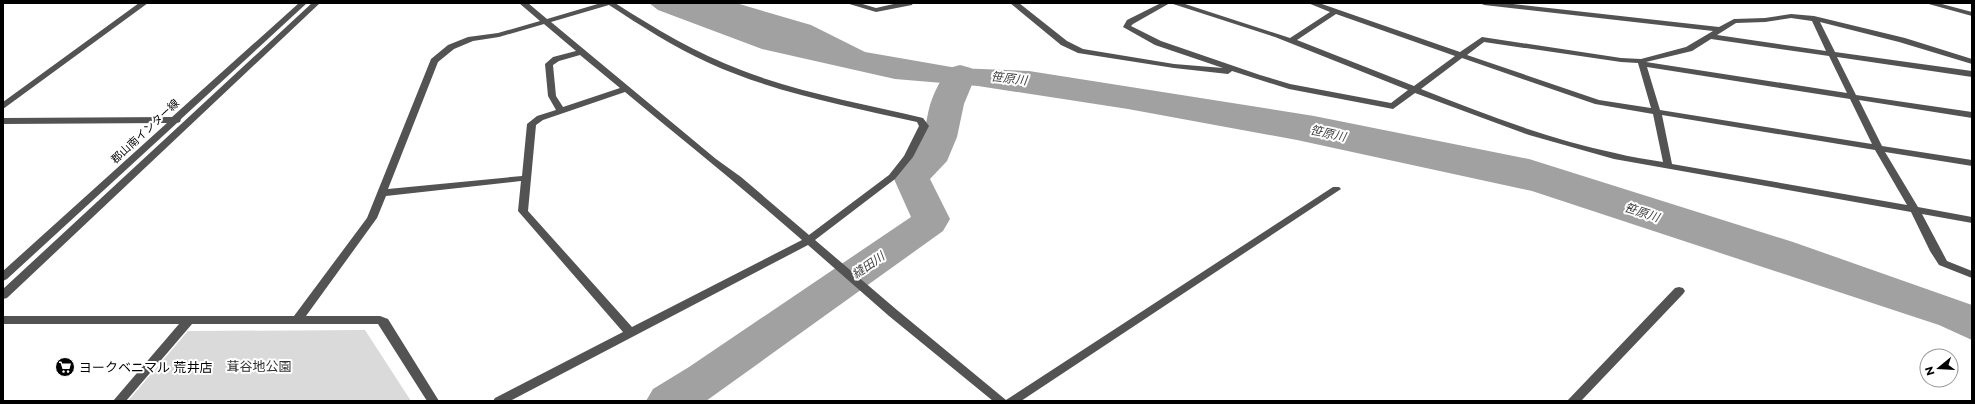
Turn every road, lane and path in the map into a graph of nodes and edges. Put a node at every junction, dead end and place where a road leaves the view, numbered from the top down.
1 (144, 3) edge
2 (303, 3) edge
3 (316, 3) edge
4 (523, 3) edge
5 (610, 3) edge
6 (850, 3) edge
7 (909, 3) edge
8 (1014, 3) edge
9 (1167, 3) edge
10 (1174, 3) edge
11 (1312, 3) edge
12 (1929, 3) edge
13 (1484, 4) edge
14 (1336, 11) junction
15 (1972, 14) edge
16 (1814, 18) junction
17 (544, 22) junction
18 (1719, 29) junction
19 (1708, 36) junction
20 (1290, 40) junction
21 (582, 52) junction
22 (1461, 54) junction
23 (1833, 54) junction
24 (1972, 62) edge
25 (1641, 63) junction
26 (1234, 70) junction
27 (1972, 74) edge
28 (625, 89) junction
29 (1415, 90) junction
30 (1854, 96) junction
31 (3, 106) edge
32 (561, 111) junction
33 (1657, 113) junction
34 (1972, 115) edge
35 (175, 120) junction
36 (190, 120) junction
37 (3, 121) edge
38 (1879, 149) junction
39 (1972, 164) edge
40 (1668, 165) junction
41 (526, 178) junction
42 (1336, 189) dead end
43 (383, 193) junction
44 (1913, 210) junction
45 (1972, 220) edge
46 (808, 240) junction
47 (1972, 275) edge
48 (3, 277) edge
49 (1679, 291) dead end
50 (3, 295) edge
51 (190, 319) junction
52 (298, 319) junction
53 (3, 320) edge
54 (631, 333) junction
55 (119, 401) edge
56 (433, 401) edge
57 (499, 401) edge
58 (1001, 401) edge
59 (1012, 401) edge
60 (1573, 401) edge

1 - 31 street
2 - 35 street, 郡山南インター線
3 - 36 street
4 - 17 street
5 - 17 street
5 - 46 street
6 - 7 street
8 - 26 street
9 - 26 street
10 - 20 street
11 - 14 street
12 - 15 street
13 - 18 street
14 - 20 street
14 - 22 street
16 - 18 street
16 - 23 street
16 - 24 street
17 - 21 street
17 - 43 street
18 - 19 street
19 - 23 street
19 - 25 street
20 - 29 street
21 - 28 street
21 - 32 street
22 - 25 street
22 - 29 street
22 - 33 street
23 - 27 street
23 - 30 street
25 - 30 street
25 - 33 street
26 - 29 street
28 - 32 street
28 - 46 street
29 - 40 street
30 - 34 street
30 - 38 street
32 - 41 street
33 - 38 street
33 - 40 street
35 - 36 street
35 - 37 street
35 - 48 street, 郡山南インター線
36 - 50 street
38 - 39 street
38 - 44 street
40 - 44 street
41 - 43 street
41 - 54 street
42 - 59 street
43 - 52 street
44 - 45 street
44 - 47 street
46 - 54 street
46 - 58 street
49 - 60 street
51 - 52 street
51 - 53 street
51 - 55 street
52 - 56 street
54 - 57 street

